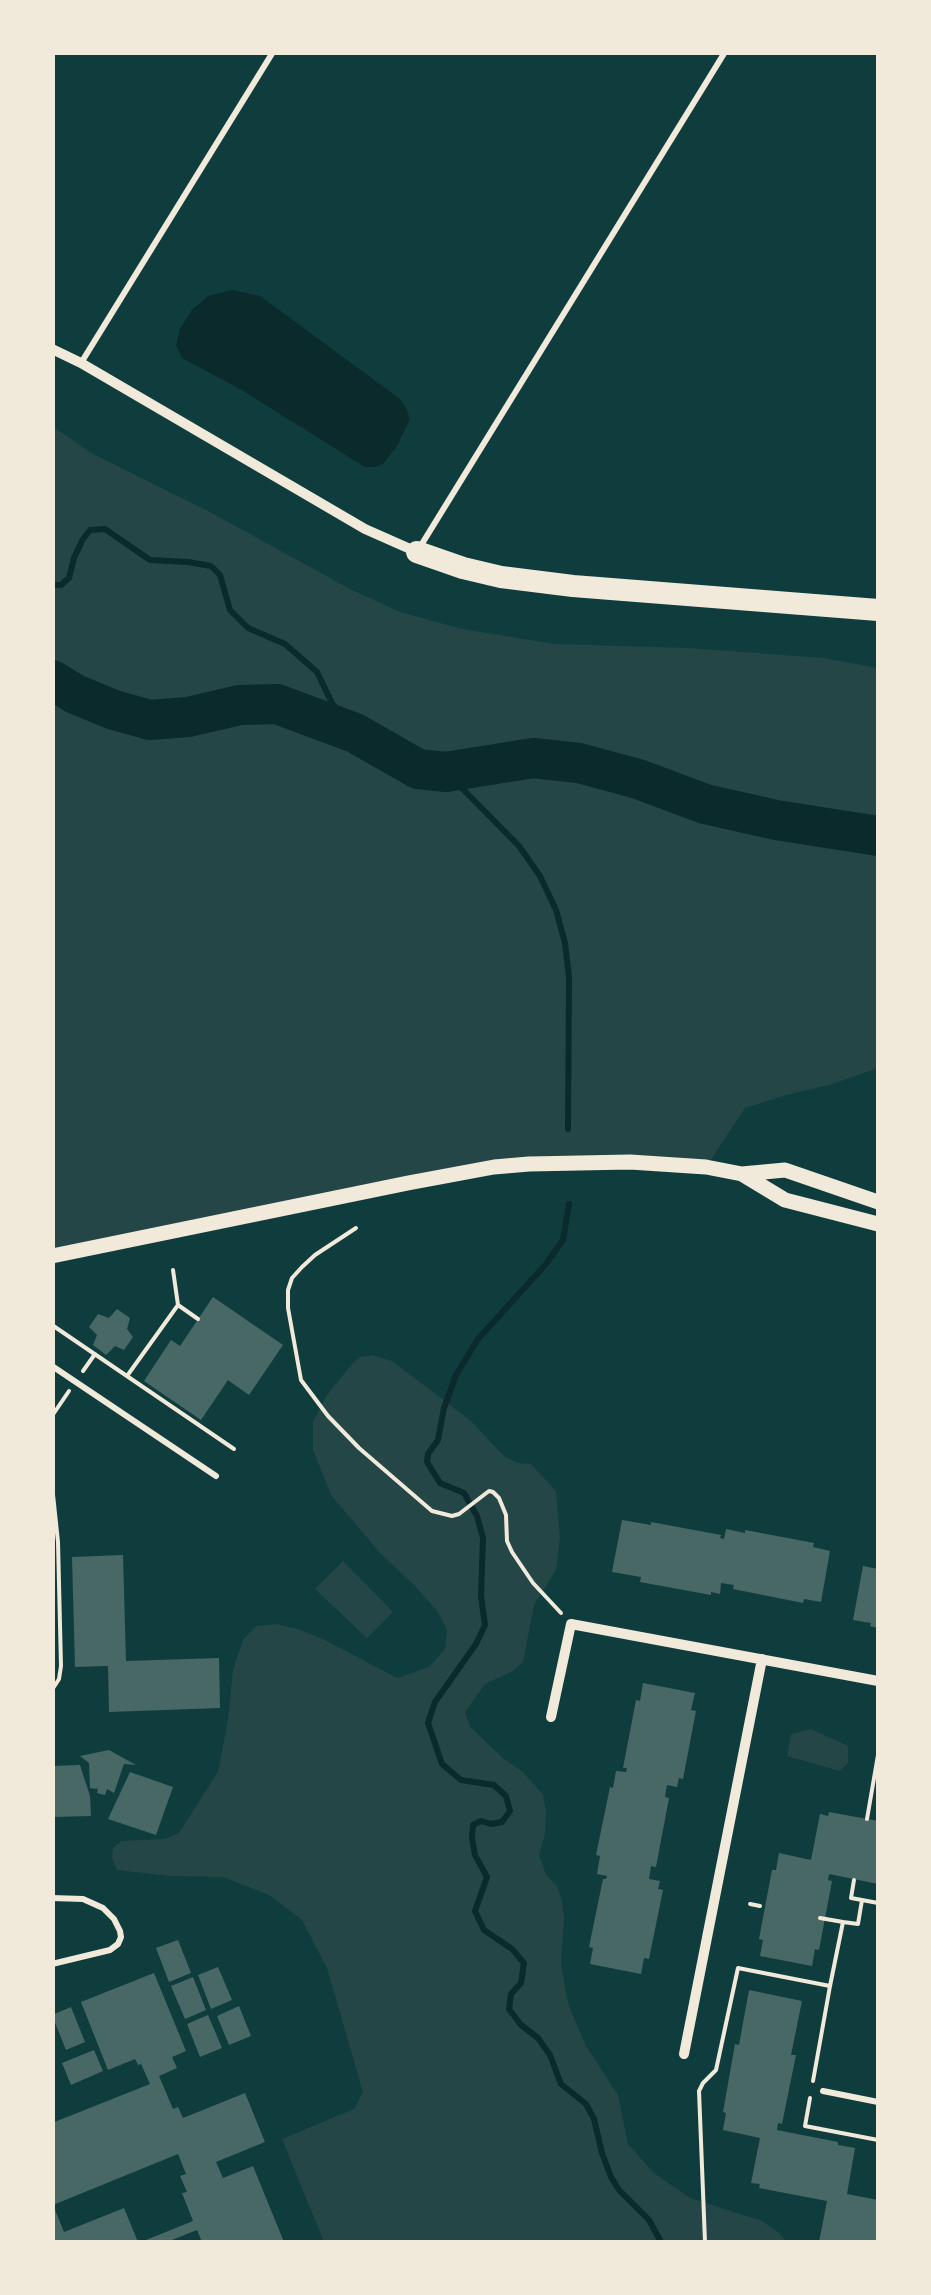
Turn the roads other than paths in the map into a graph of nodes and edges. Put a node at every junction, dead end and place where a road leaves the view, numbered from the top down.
1 (272, 52) edge
2 (725, 52) edge
3 (52, 348) edge
4 (81, 363) junction
5 (416, 552) junction
6 (878, 610) edge
7 (742, 1174) junction
8 (878, 1188) edge
9 (842, 1189) junction
10 (878, 1202) edge
11 (878, 1224) edge
12 (52, 1256) edge
13 (52, 1366) edge
14 (216, 1476) dead end
15 (762, 1659) junction
16 (878, 1681) edge
17 (551, 1717) dead end
18 (52, 1898) edge
19 (52, 1964) edge
20 (684, 2054) dead end
21 (823, 2091) dead end
22 (878, 2102) edge

1 - 4 lane
2 - 5 lane
3 - 4 street
4 - 5 street
5 - 6 highway
7 - 9 street
7 - 11 street
7 - 12 street
8 - 9 street
9 - 10 street
13 - 14 lane
15 - 16 street
15 - 17 street
15 - 20 street
18 - 19 lane
21 - 22 lane

